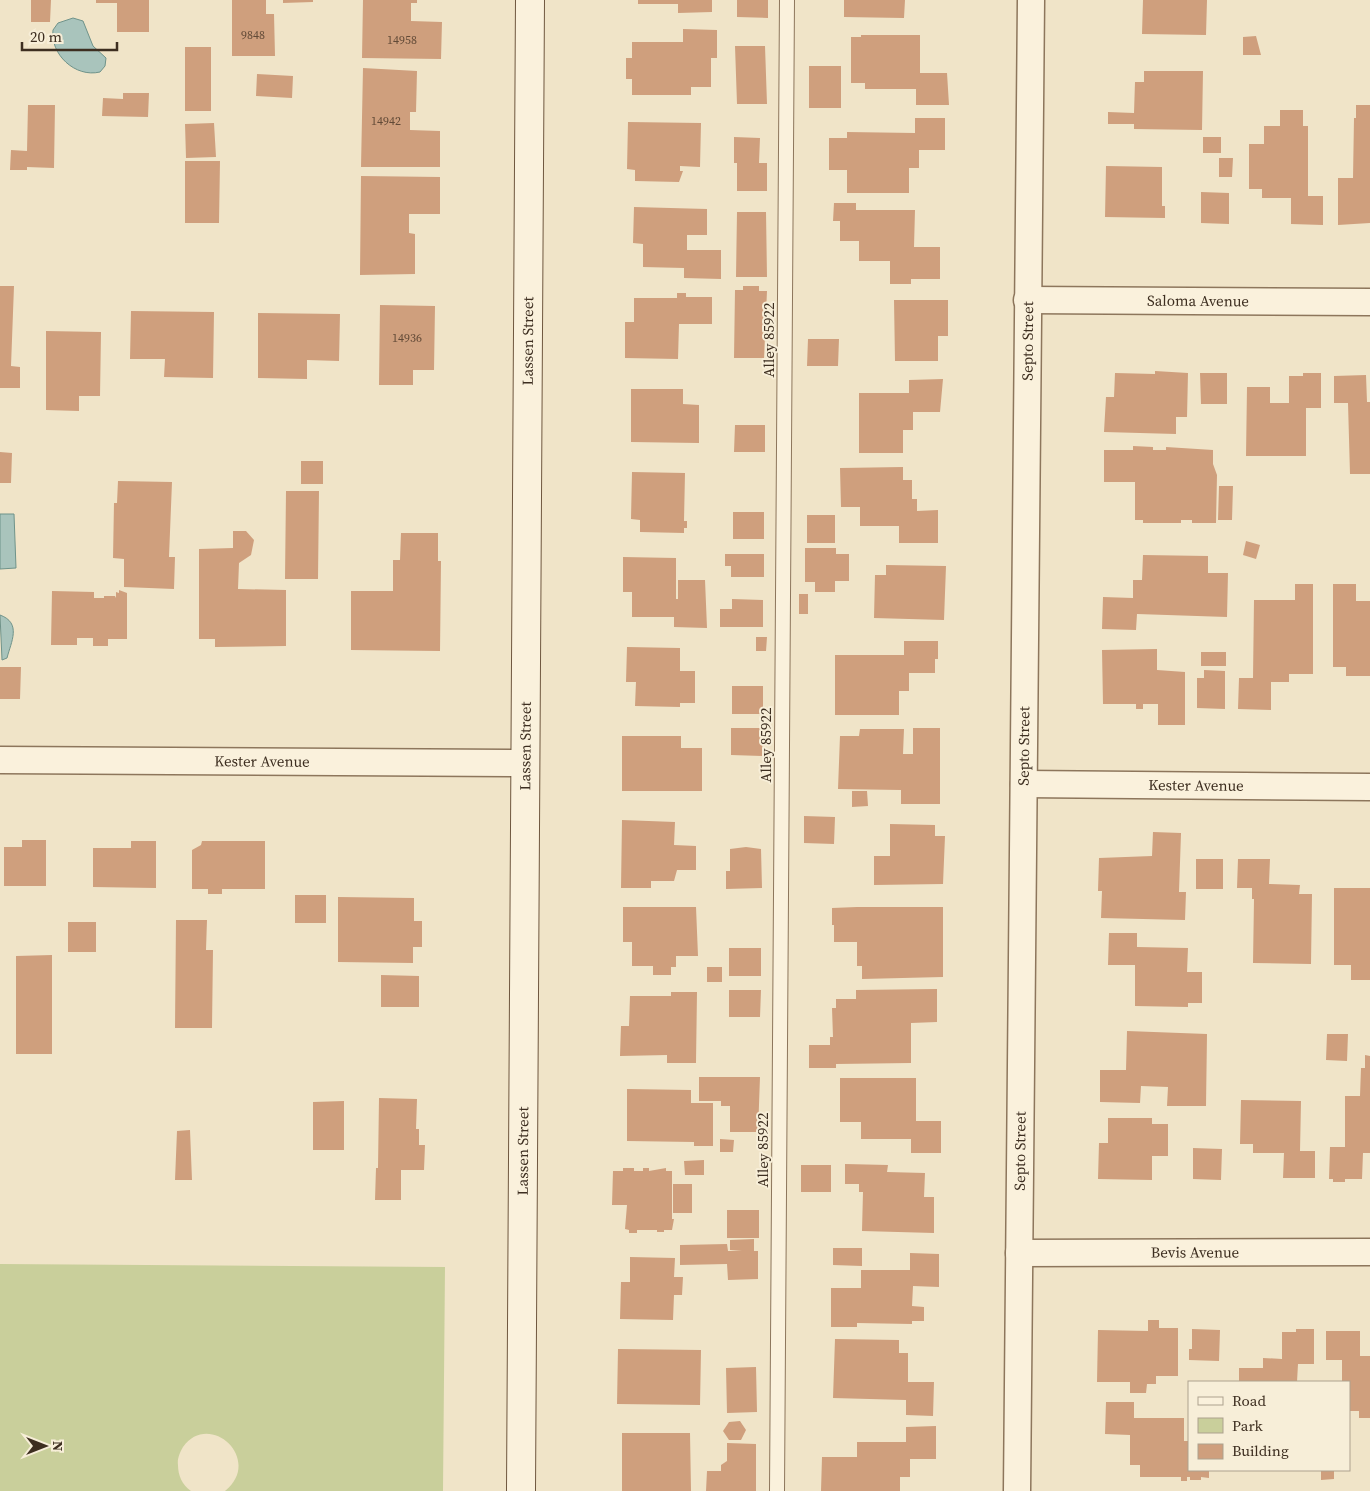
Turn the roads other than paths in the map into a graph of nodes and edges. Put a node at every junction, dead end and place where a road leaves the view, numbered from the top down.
1 (530, 0) edge
2 (788, 0) edge
3 (1031, 0) edge
4 (1027, 300) junction
5 (1370, 302) edge
6 (0, 760) edge
7 (524, 763) junction
8 (1024, 784) junction
9 (1370, 787) edge
10 (1370, 1252) edge
11 (1019, 1253) junction
12 (521, 1491) edge
13 (777, 1491) edge
14 (1017, 1491) edge

1 - 7 main road, Lassen Street
2 - 13 lane, Alley 85922
3 - 4 street, Septo Street
4 - 5 street, Saloma Avenue
4 - 8 street, Septo Street
6 - 7 street, Kester Avenue
7 - 12 main road, Lassen Street
8 - 9 street, Kester Avenue
8 - 11 street, Septo Street
10 - 11 street, Bevis Avenue
11 - 14 street, Septo Street

